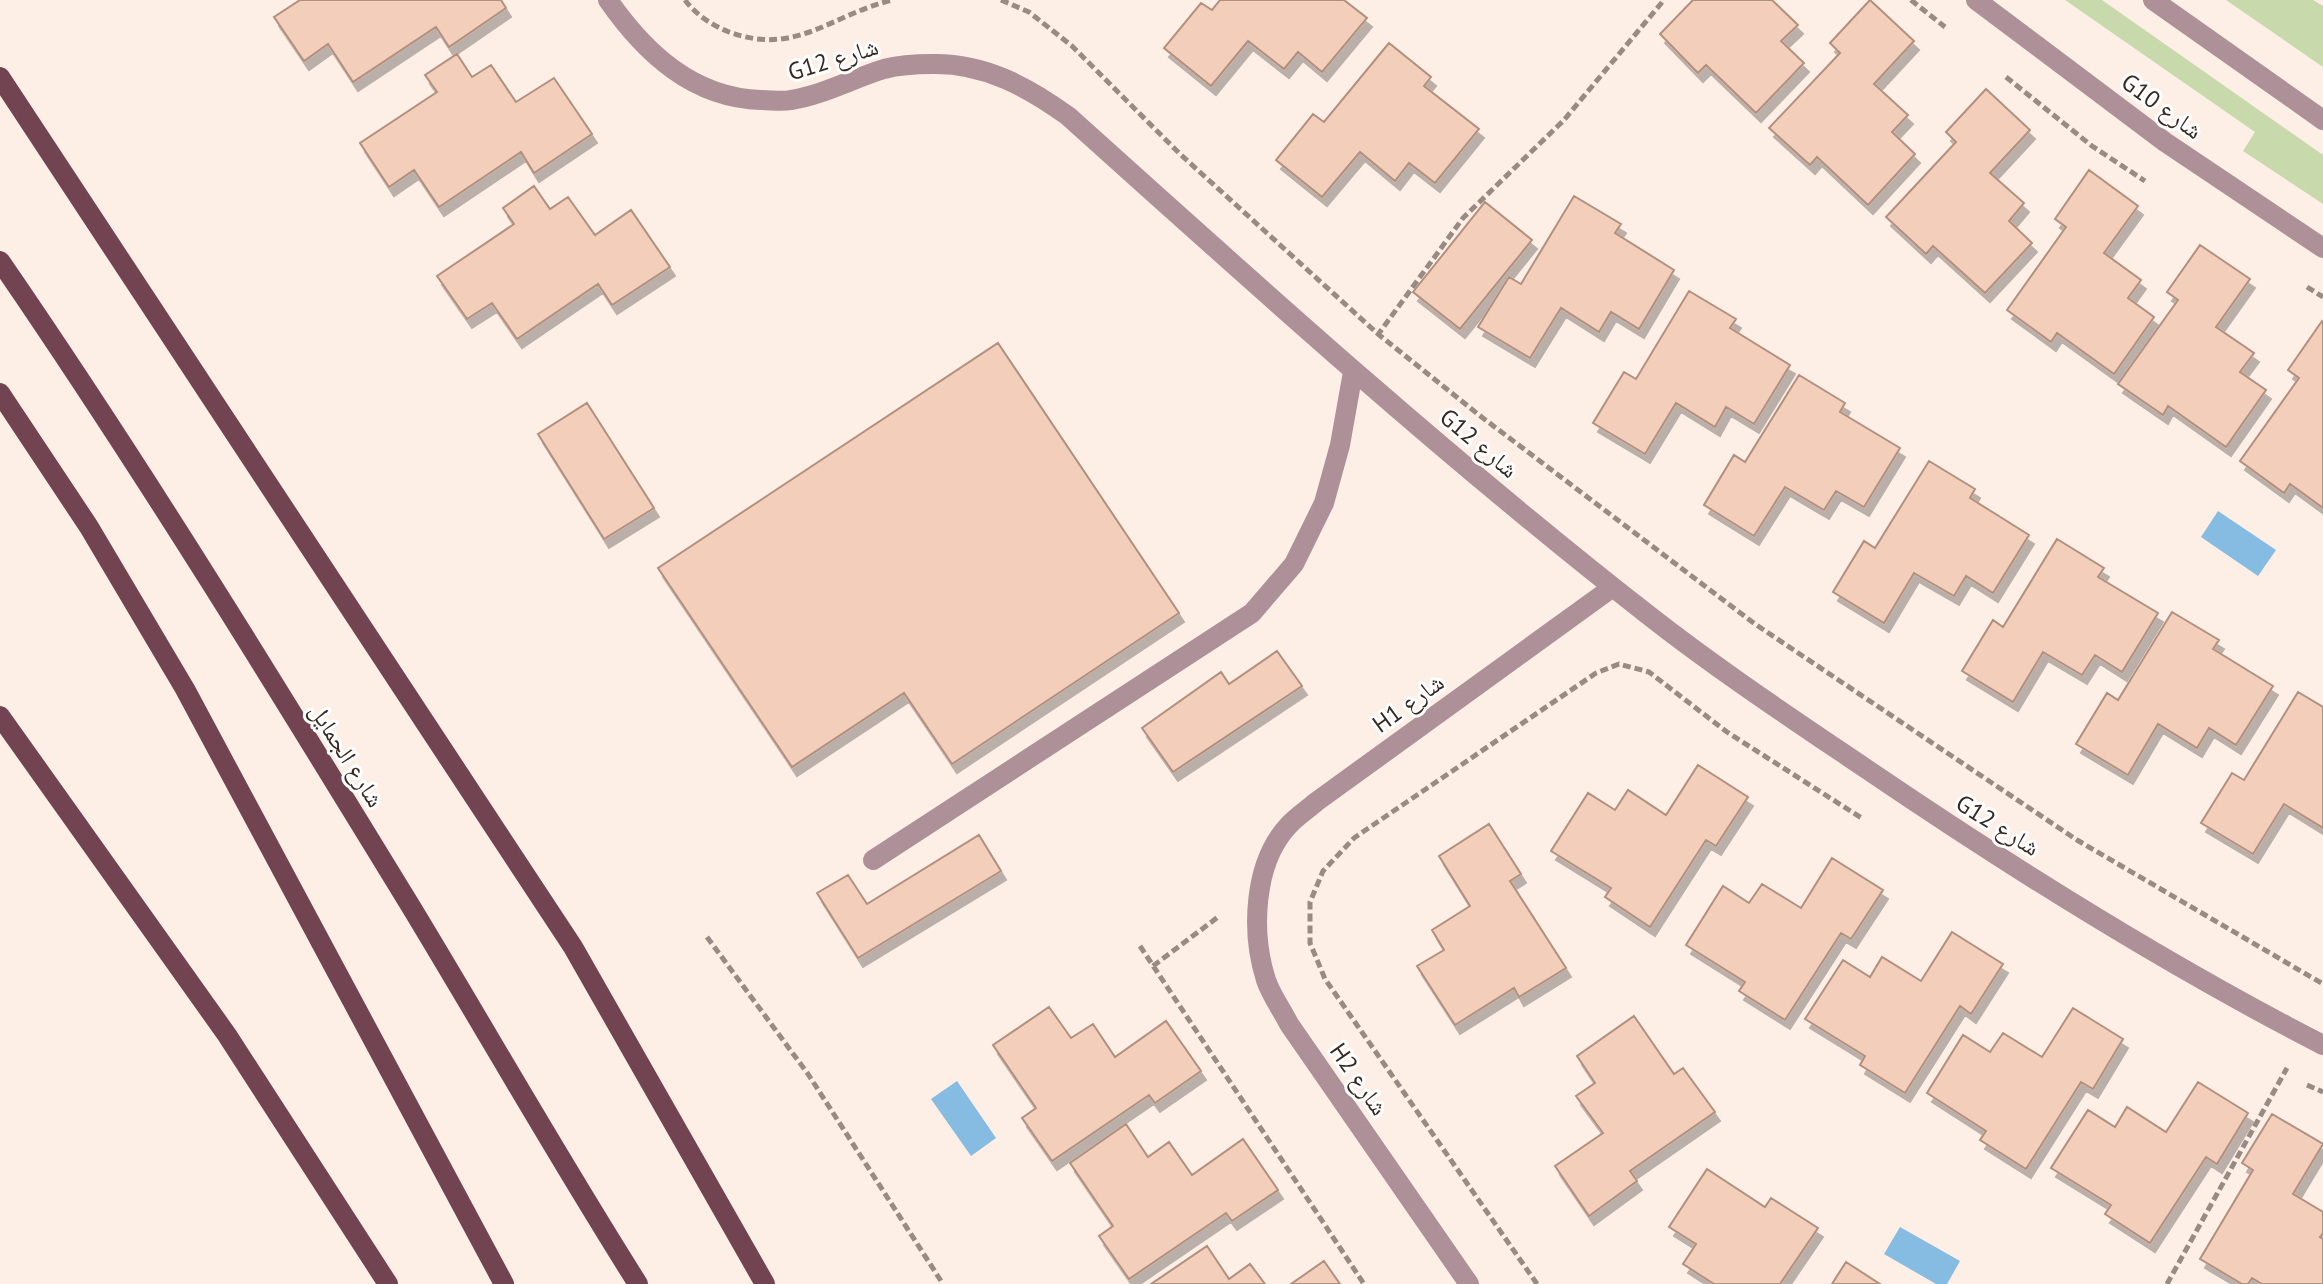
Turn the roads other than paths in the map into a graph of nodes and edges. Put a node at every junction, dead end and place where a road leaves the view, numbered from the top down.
1 (608, 0) edge
2 (1976, 0) edge
3 (2153, 0) edge
4 (0, 77) edge
5 (2323, 120) edge
6 (2323, 248) edge
7 (0, 261) edge
8 (1353, 372) junction
9 (0, 393) edge
10 (1613, 587) junction
11 (0, 716) edge
12 (873, 860) dead end
13 (1261, 885) joint
14 (2314, 1041) edge
15 (388, 1284) edge
16 (504, 1284) edge
17 (638, 1284) edge
18 (765, 1284) edge
19 (1469, 1284) edge

1 - 8 street, G12 شارع
2 - 6 street, G10 شارع
3 - 5 street
4 - 18 main road
7 - 17 main road, شارع الجمايل
8 - 10 street, G12 شارع
8 - 12 street
9 - 16 main road
10 - 13 street, H1 شارع
10 - 14 street, G12 شارع
11 - 15 main road
13 - 19 street, H2 شارع

